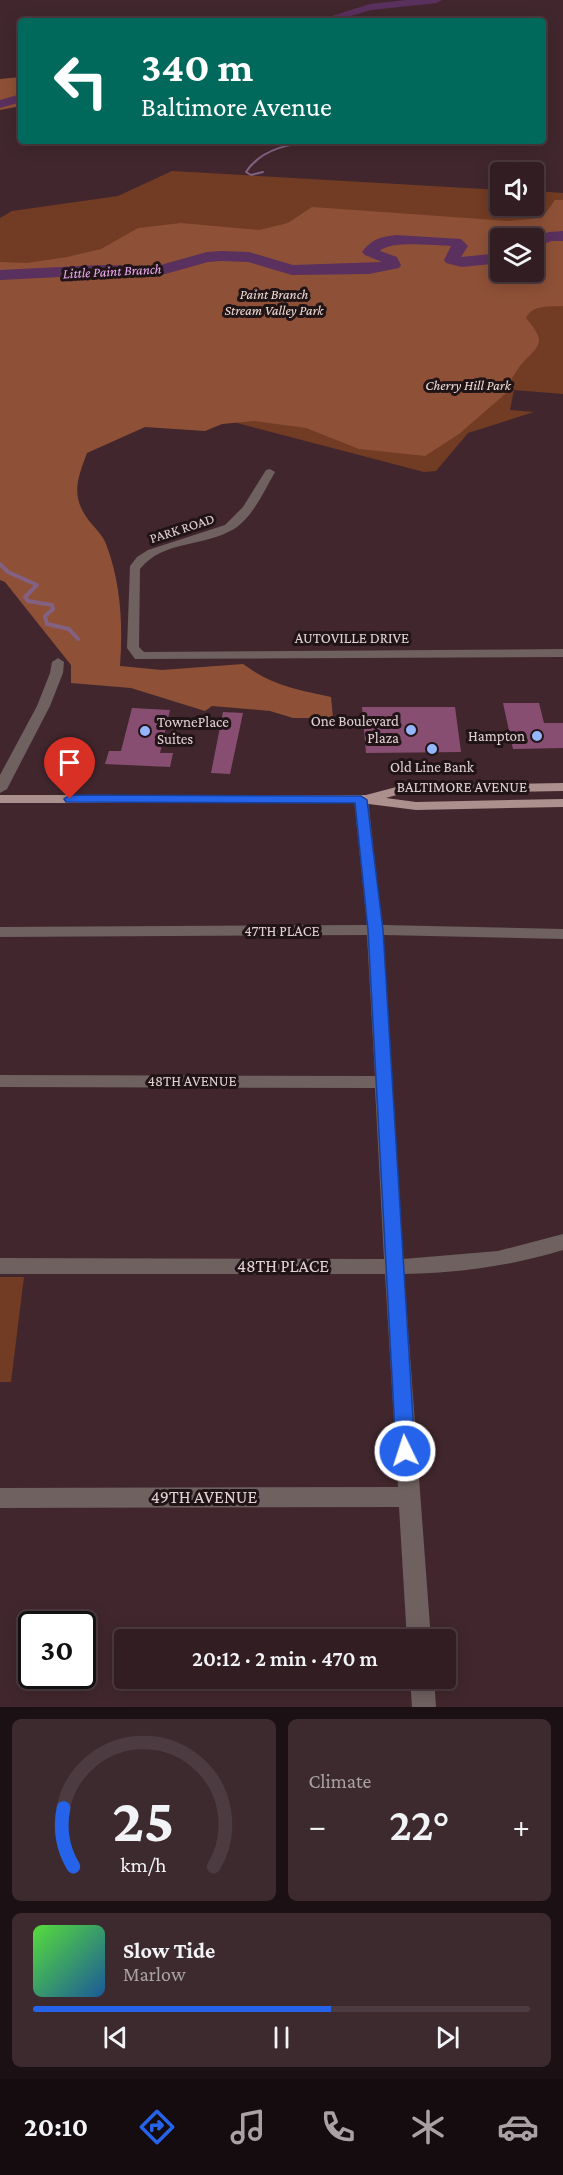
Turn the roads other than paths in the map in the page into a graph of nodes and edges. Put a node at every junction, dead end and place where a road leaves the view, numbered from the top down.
1 (270, 472) dead end
2 (563, 653) edge
3 (140, 656) joint
4 (58, 662) dead end
5 (563, 787) edge
6 (0, 789) edge
7 (0, 799) edge
8 (361, 800) junction
9 (563, 803) edge
10 (375, 930) junction
11 (0, 932) edge
12 (563, 934) edge
13 (0, 1081) edge
14 (384, 1082) junction
15 (563, 1242) edge
16 (0, 1266) edge
17 (394, 1266) junction
18 (408, 1497) junction
19 (0, 1498) edge
20 (418, 1629) edge
21 (423, 1689) edge
22 (424, 1707) edge

1 - 3 street, PARK ROAD
2 - 3 street, AUTOVILLE DRIVE
4 - 6 street
5 - 8 main road, BALTIMORE AVENUE
7 - 8 main road, BALTIMORE AVENUE
8 - 9 main road, BALTIMORE AVENUE
8 - 10 street
10 - 11 street, 47TH PLACE
10 - 12 street, 47TH PLACE
10 - 14 street
13 - 14 street, 48TH AVENUE
14 - 17 street
15 - 17 street, 48TH PLACE
16 - 17 street, 48TH PLACE
17 - 18 street
18 - 19 street, 49TH AVENUE
18 - 20 street
21 - 22 street

